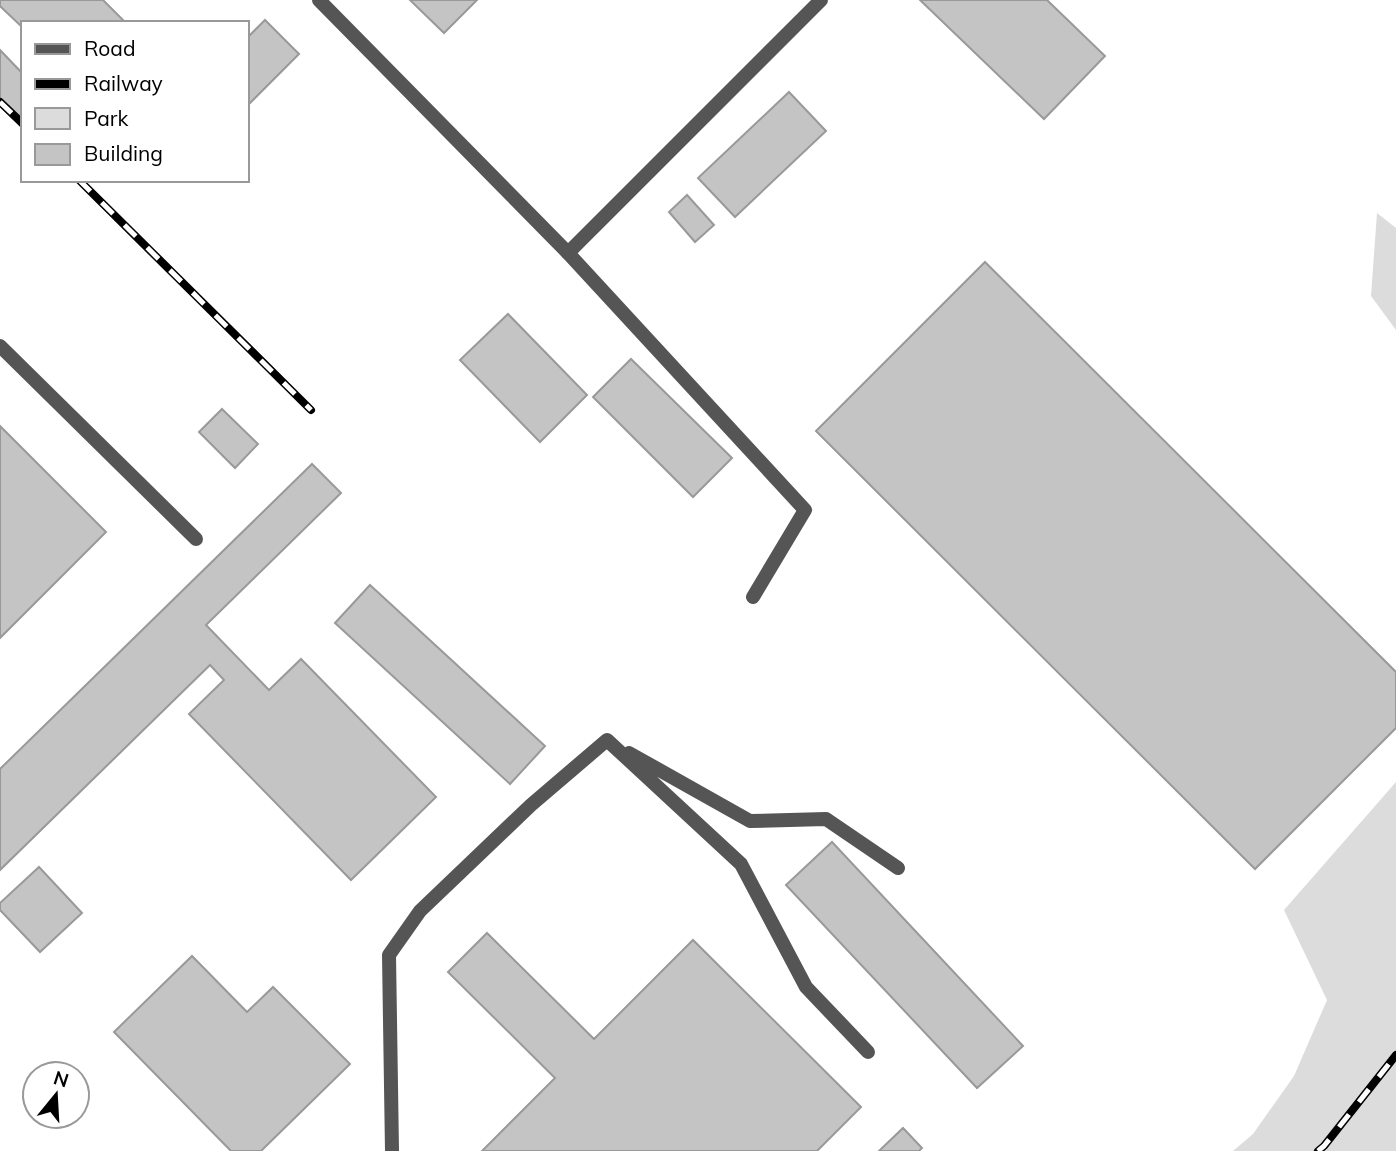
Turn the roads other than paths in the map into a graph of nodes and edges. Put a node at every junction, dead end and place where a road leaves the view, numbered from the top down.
1 (319, 0) edge
2 (821, 0) edge
3 (568, 253) junction
4 (0, 346) edge
5 (196, 539) dead end
6 (753, 597) dead end
7 (607, 740) junction
8 (898, 868) dead end
9 (868, 1052) dead end
10 (392, 1151) edge

1 - 3 street
2 - 3 street
3 - 6 street
4 - 5 street
7 - 8 street
7 - 9 street
7 - 10 street

